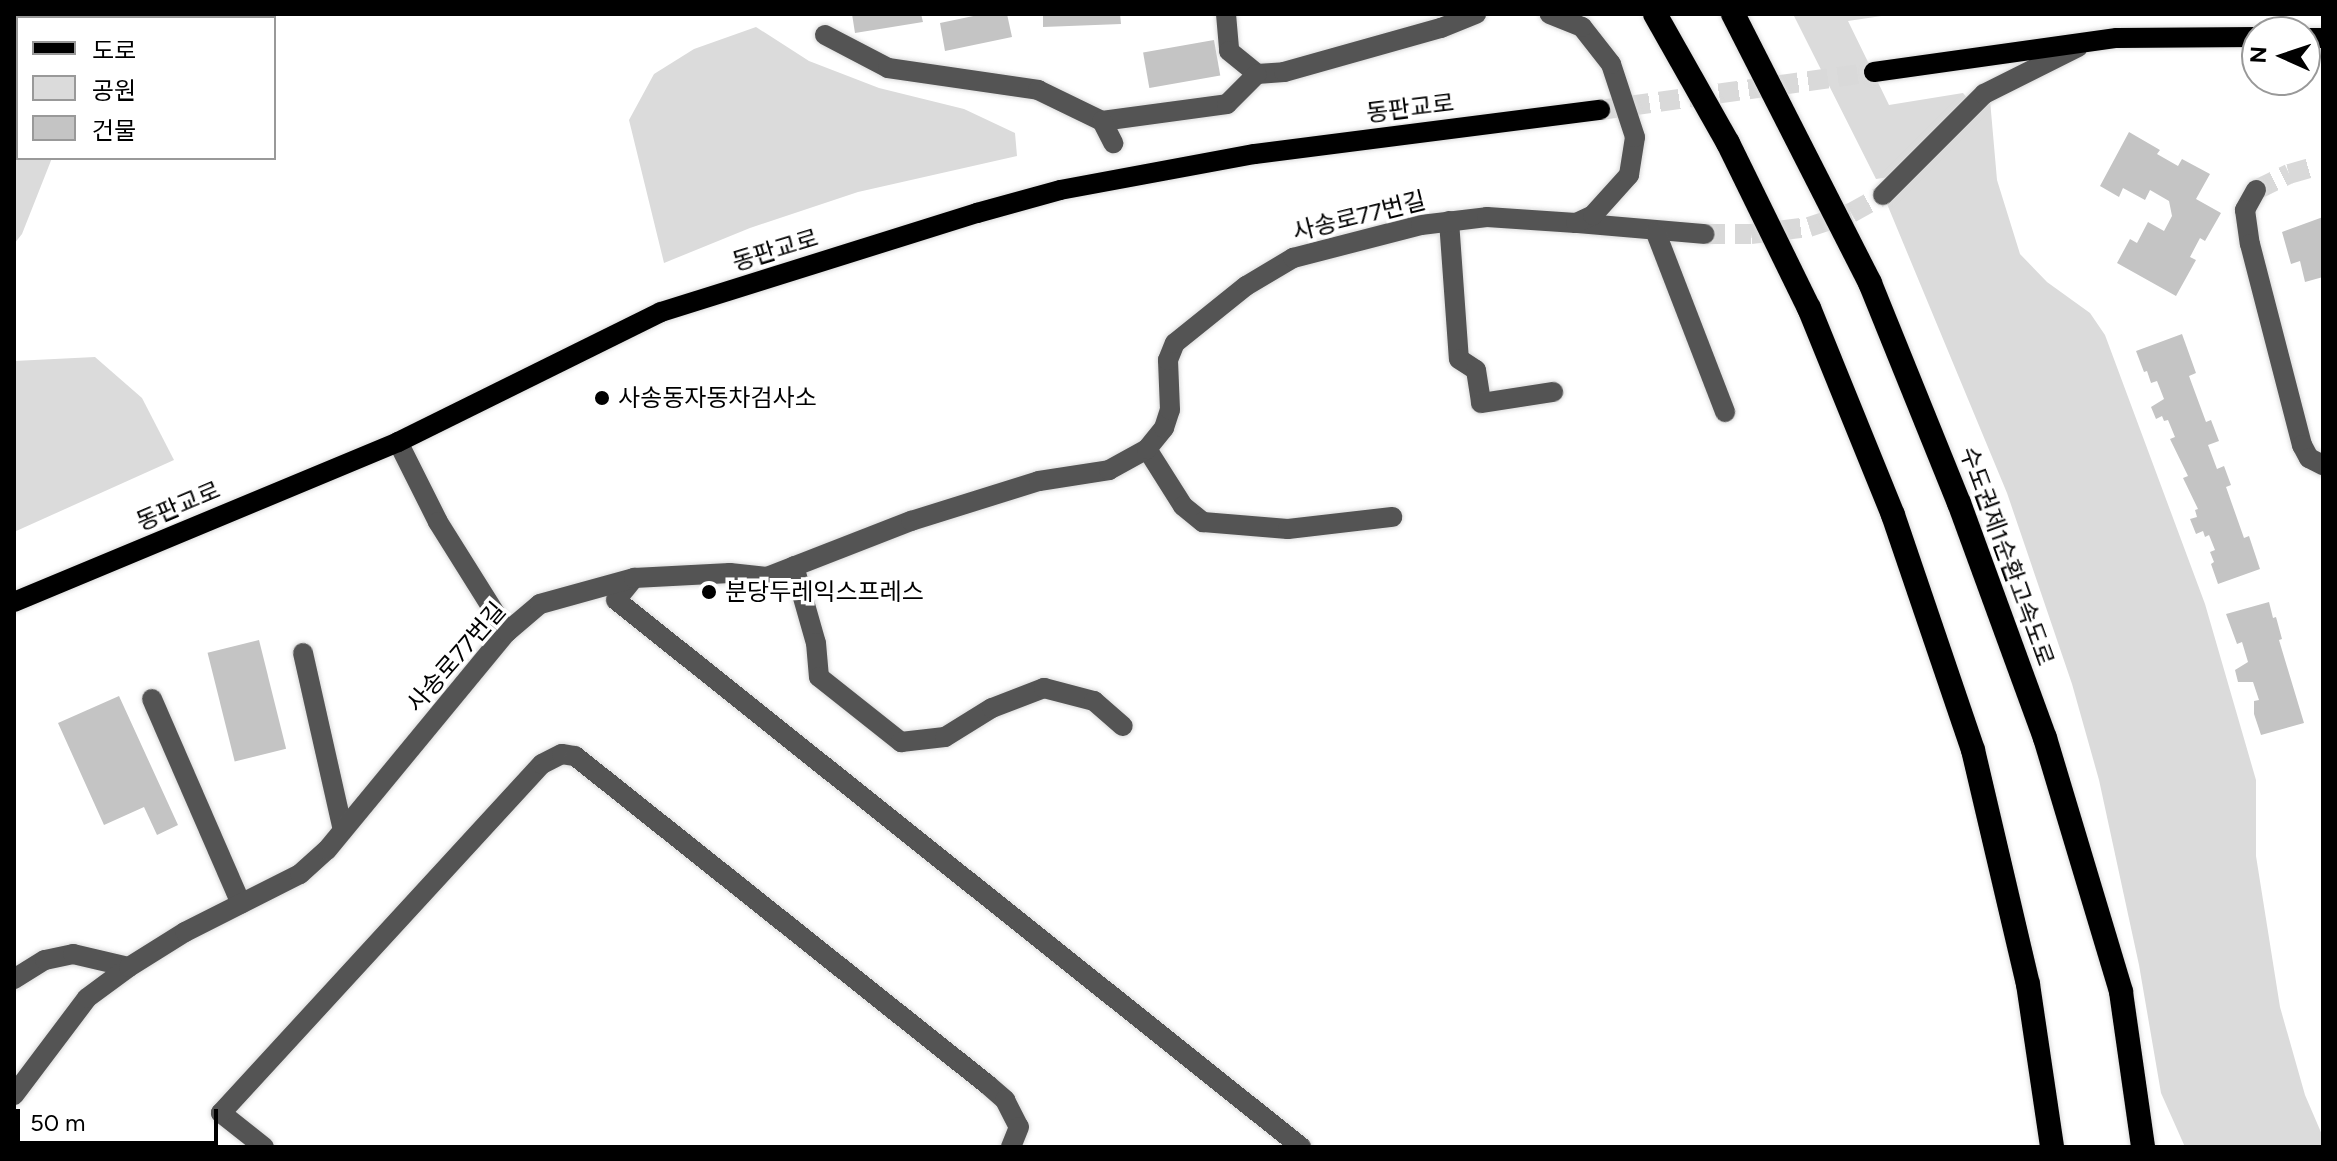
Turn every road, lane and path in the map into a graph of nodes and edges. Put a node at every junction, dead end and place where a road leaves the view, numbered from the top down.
1 (1226, 14) edge
2 (1476, 14) edge
3 (1550, 14) edge
4 (1655, 14) edge
5 (1733, 14) edge
6 (825, 35) dead end
7 (2241, 37) edge
8 (2117, 38) junction
9 (1874, 72) tunnel mouth
10 (1257, 74) junction
11 (1600, 110) tunnel mouth
12 (1102, 121) junction
13 (1113, 143) dead end
14 (2256, 190) dead end
15 (1883, 195) tunnel mouth
16 (1449, 221) junction
17 (1576, 223) junction
18 (1656, 233) junction
19 (1705, 234) tunnel mouth
20 (1553, 392) dead end
21 (1725, 412) dead end
22 (398, 442) junction
23 (1147, 449) junction
24 (2323, 465) edge
25 (1392, 517) dead end
26 (794, 566) junction
27 (634, 578) junction
28 (14, 602) edge
29 (507, 632) junction
30 (303, 653) dead end
31 (152, 699) dead end
32 (1123, 726) dead end
33 (343, 830) junction
34 (241, 904) junction
35 (129, 967) junction
36 (14, 979) edge
37 (14, 1095) edge
38 (264, 1147) edge
39 (1011, 1147) edge
40 (1301, 1147) edge
41 (2052, 1147) edge
42 (2143, 1147) edge

1 - 10 street
2 - 10 street
3 - 17 street
4 - 41 highway
5 - 42 highway, 수도권제1순환고속도로
6 - 12 street
7 - 8 main road
8 - 9 main road
8 - 15 street
10 - 12 street
11 - 22 main road, 동판교로
12 - 13 street
14 - 24 street
16 - 17 street, 사송로77번길
16 - 20 street
16 - 23 street, 사송로77번길
17 - 18 street, 사송로77번길
18 - 19 street, 사송로77번길
18 - 21 street
22 - 28 main road, 동판교로
22 - 29 street
23 - 25 street
23 - 26 street, 사송로77번길
26 - 27 street, 사송로77번길
26 - 32 street
27 - 29 street, 사송로77번길
27 - 40 street
29 - 33 street, 사송로77번길
30 - 33 street
31 - 34 street
33 - 34 street, 사송로77번길
34 - 35 street, 사송로77번길
35 - 36 street
35 - 37 street, 사송로77번길
38 - 39 street

